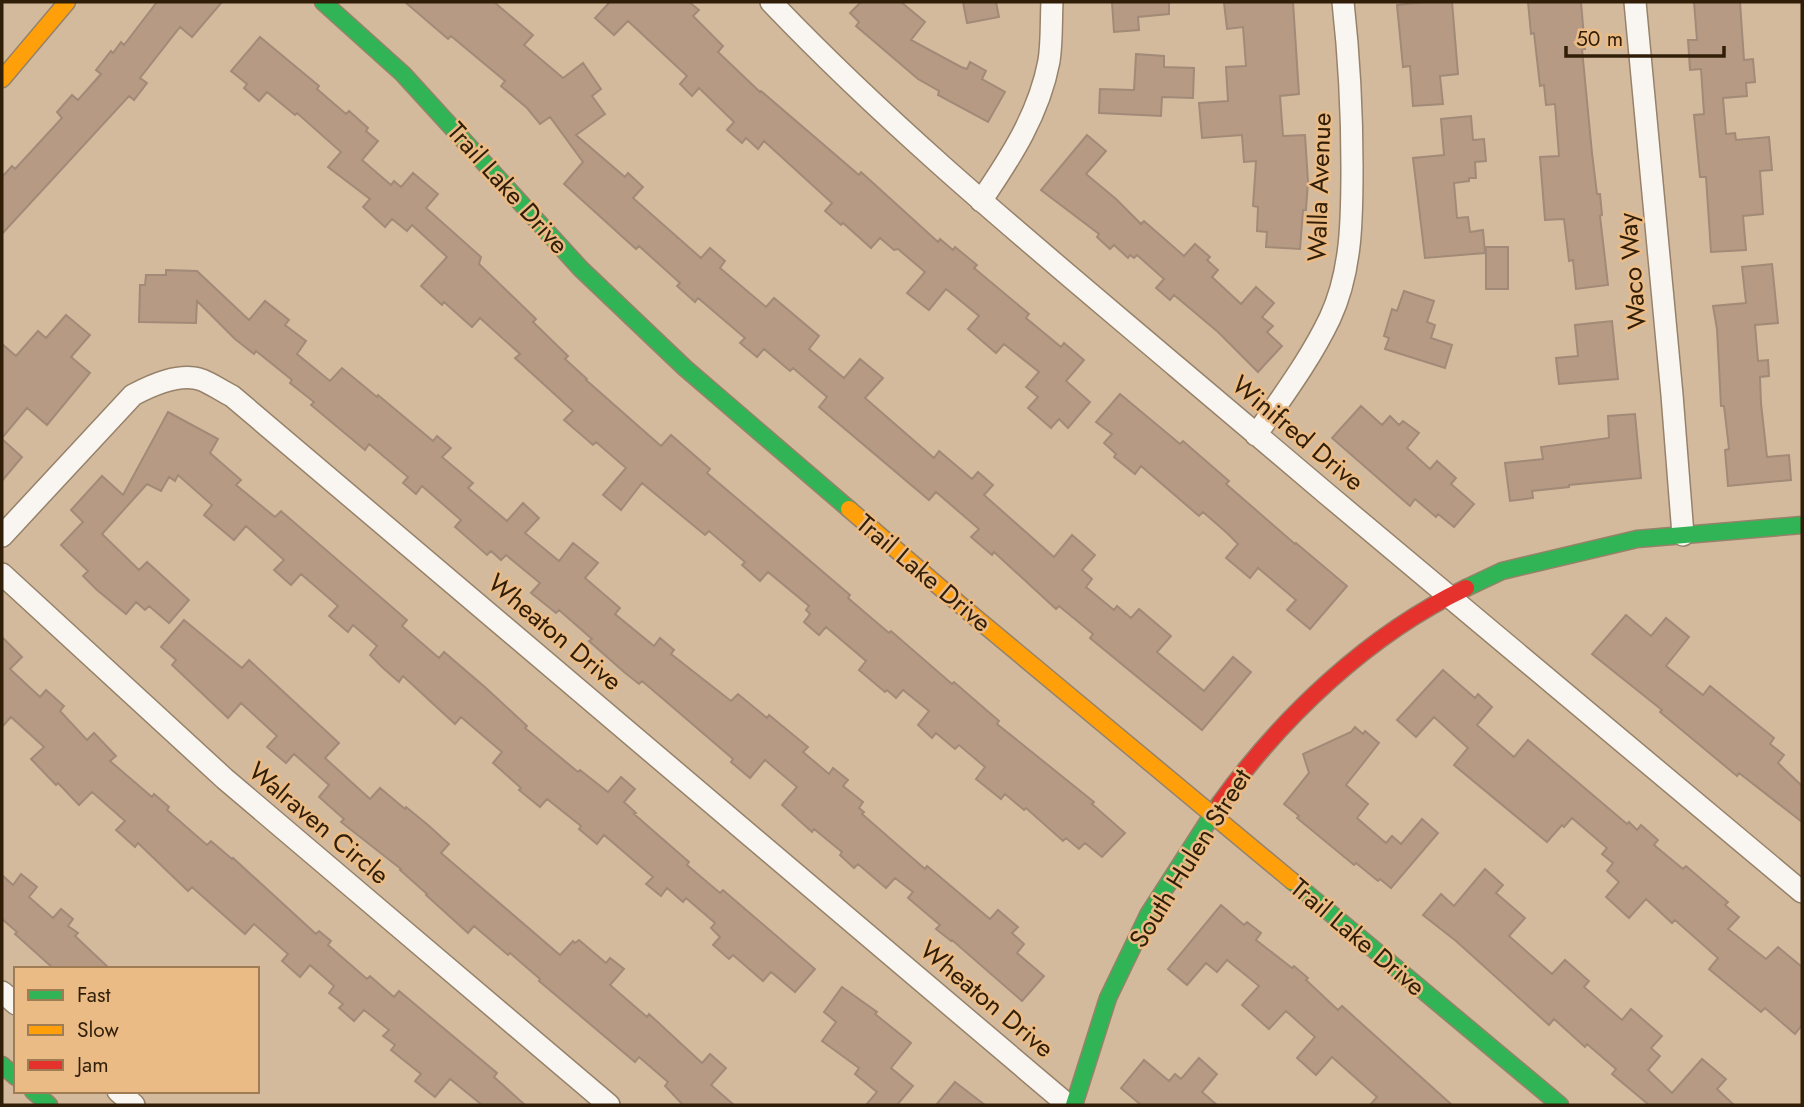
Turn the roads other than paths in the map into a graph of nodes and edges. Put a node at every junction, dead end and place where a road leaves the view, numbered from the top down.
1 (67, 2) edge
2 (323, 2) edge
3 (771, 2) edge
4 (1052, 2) edge
5 (1343, 2) edge
6 (1635, 2) edge
7 (2, 79) edge
8 (981, 201) junction
9 (1256, 435) junction
10 (1802, 525) edge
11 (1683, 535) junction
12 (2, 536) edge
13 (2, 575) edge
14 (1449, 596) junction
15 (1213, 813) junction
16 (1802, 892) edge
17 (35, 1093) edge
18 (120, 1093) edge
19 (49, 1105) edge
20 (134, 1105) edge
21 (608, 1105) edge
22 (1068, 1105) edge
23 (1074, 1105) edge
24 (1560, 1105) edge

1 - 7 street
2 - 15 street, Trail Lake Drive
3 - 8 street, Winifred Drive
4 - 8 street
5 - 9 street, Walla Avenue
6 - 11 street, Waco Way
8 - 9 street, Winifred Drive
9 - 14 street, Winifred Drive
10 - 11 street, South Hulen Street
11 - 14 street, South Hulen Street
12 - 22 street, Wheaton Drive
13 - 21 street, Walraven Circle
14 - 15 street, South Hulen Street
14 - 16 street, Winifred Drive
15 - 23 street, South Hulen Street
15 - 24 street, Trail Lake Drive
17 - 19 street
18 - 20 street

